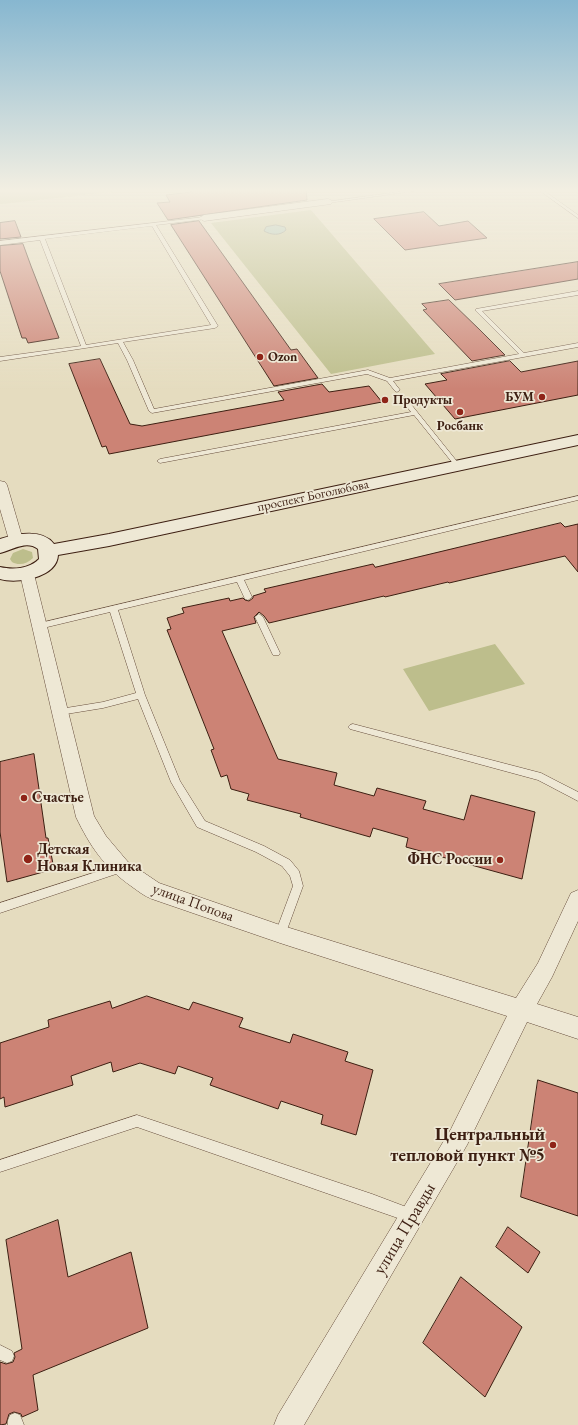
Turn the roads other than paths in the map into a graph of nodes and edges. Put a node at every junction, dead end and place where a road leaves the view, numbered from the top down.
1 (49, 256) edge
2 (173, 256) edge
3 (578, 293) edge
4 (120, 342) junction
5 (578, 345) edge
6 (84, 347) junction
7 (523, 355) junction
8 (0, 359) edge
9 (389, 380) junction
10 (397, 390) dead end
11 (404, 399) dead end
12 (415, 413) junction
13 (578, 440) edge
14 (160, 461) dead end
15 (457, 465) junction
16 (0, 485) edge
17 (578, 498) edge
18 (2, 504) edge
19 (8, 543) edge
20 (49, 551) junction
21 (0, 573) edge
22 (27, 574) junction
23 (239, 578) junction
24 (248, 597) dead end
25 (113, 608) junction
26 (259, 617) dead end
27 (39, 626) junction
28 (276, 653) dead end
29 (141, 696) junction
30 (60, 712) junction
31 (353, 727) dead end
32 (578, 797) edge
33 (121, 868) junction
34 (578, 899) edge
35 (0, 908) edge
36 (280, 934) junction
37 (522, 1009) junction
38 (578, 1028) edge
39 (0, 1166) edge
40 (412, 1216) junction
41 (288, 1425) edge

1 - 6 lane
2 - 4 lane
3 - 7 lane
4 - 6 lane
4 - 9 lane
5 - 7 lane
6 - 8 lane
7 - 9 lane
9 - 10 lane
11 - 12 lane
12 - 14 lane
12 - 15 lane
13 - 15 main road, проспект Боголюбова
15 - 20 main road, проспект Боголюбова
16 - 18 street
17 - 23 lane
18 - 19 street
19 - 20 main road
20 - 22 main road
21 - 22 main road
22 - 27 street, улица Попова
23 - 24 lane
23 - 25 lane
25 - 27 lane
25 - 29 lane
26 - 28 lane
27 - 30 street, улица Попова
29 - 30 lane
29 - 36 lane
30 - 33 street, улица Попова
31 - 32 lane
33 - 35 lane
33 - 36 street, улица Попова
34 - 37 street, улица Правды
36 - 37 street, улица Попова
37 - 38 street, улица Попова
37 - 40 street, улица Правды
39 - 40 lane
40 - 41 street, улица Правды

